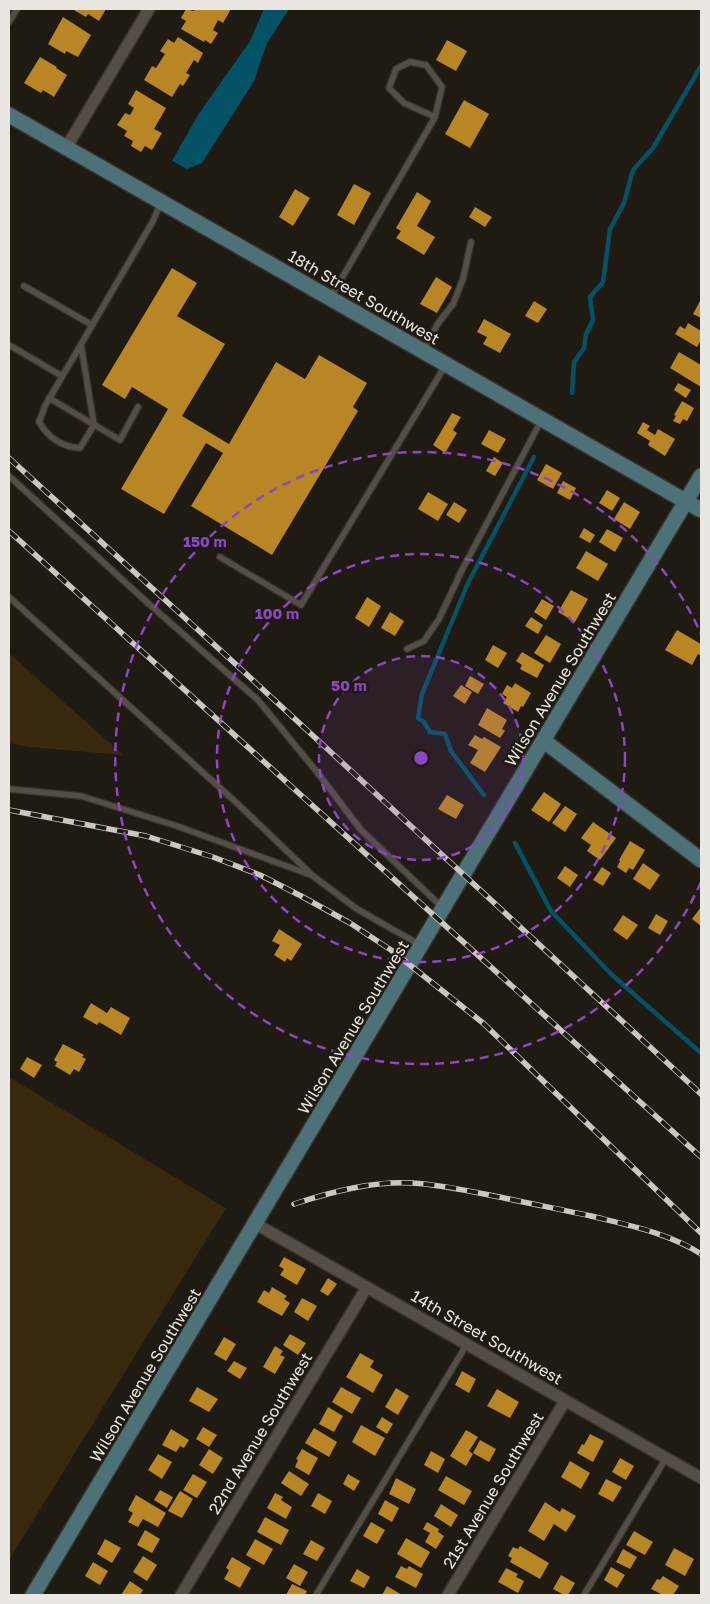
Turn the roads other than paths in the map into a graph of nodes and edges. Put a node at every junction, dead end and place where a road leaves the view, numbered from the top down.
1 (17, 9) edge
2 (149, 9) edge
3 (9, 22) edge
4 (9, 115) edge
5 (435, 117) junction
6 (66, 148) junction
7 (161, 202) junction
8 (471, 242) dead end
9 (24, 286) dead end
10 (330, 298) junction
11 (92, 325) junction
12 (9, 345) edge
13 (81, 345) junction
14 (422, 351) junction
15 (446, 365) junction
16 (62, 376) junction
17 (49, 398) junction
18 (138, 407) dead end
19 (542, 419) junction
20 (94, 424) junction
21 (9, 476) edge
22 (701, 476) edge
23 (686, 501) junction
24 (701, 510) edge
25 (220, 557) dead end
26 (9, 597) edge
27 (407, 650) dead end
28 (544, 741) junction
29 (9, 789) edge
30 (701, 860) edge
31 (313, 876) junction
32 (444, 909) junction
33 (422, 946) junction
34 (256, 1224) junction
35 (367, 1287) junction
36 (467, 1344) junction
37 (565, 1400) junction
38 (666, 1458) junction
39 (701, 1478) edge
40 (33, 1595) edge
41 (182, 1595) edge
42 (316, 1595) edge
43 (448, 1595) edge
44 (584, 1595) edge

1 - 3 lane
2 - 6 street
4 - 6 main road, 18th Street Southwest
5 - 5 lane
5 - 10 lane
6 - 7 main road, 18th Street Southwest
7 - 10 main road, 18th Street Southwest
7 - 11 lane
8 - 14 lane
9 - 11 lane
10 - 14 main road, 18th Street Southwest
11 - 13 lane
12 - 16 lane
13 - 16 lane
13 - 20 lane
14 - 15 main road, 18th Street Southwest
15 - 19 main road, 18th Street Southwest
15 - 25 lane
16 - 17 lane
17 - 20 lane
17 - 20 lane
18 - 20 lane
19 - 23 main road, 18th Street Southwest
19 - 27 lane
21 - 32 lane
22 - 23 main road, Wilson Avenue Southwest
23 - 24 main road, 18th Street Southwest
23 - 28 main road, Wilson Avenue Southwest
26 - 31 lane
28 - 30 main road
28 - 32 main road, Wilson Avenue Southwest
29 - 31 lane
31 - 33 lane
32 - 33 main road, Wilson Avenue Southwest
33 - 34 main road, Wilson Avenue Southwest
34 - 35 street, 14th Street Southwest
34 - 40 main road, Wilson Avenue Southwest
35 - 36 street, 14th Street Southwest
35 - 41 street, 22nd Avenue Southwest
36 - 37 street, 14th Street Southwest
36 - 42 lane
37 - 38 street, 14th Street Southwest
37 - 43 street, 21st Avenue Southwest
38 - 39 street, 14th Street Southwest
38 - 44 lane

